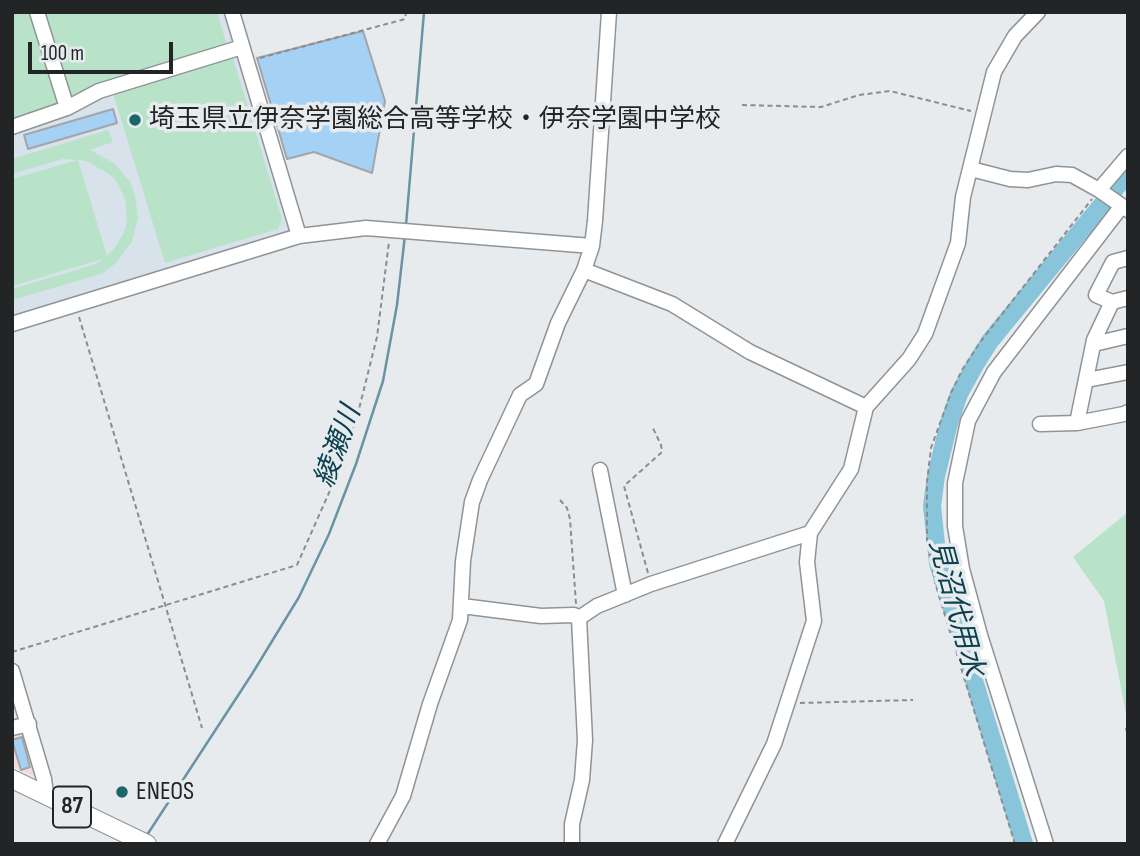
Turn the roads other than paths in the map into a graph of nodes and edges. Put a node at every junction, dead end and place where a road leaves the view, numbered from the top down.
1 (37, 12) edge
2 (232, 12) edge
3 (609, 12) edge
4 (1038, 12) edge
5 (242, 47) junction
6 (67, 108) junction
7 (12, 127) edge
8 (1128, 156) edge
9 (971, 169) junction
10 (1113, 200) edge
11 (299, 236) junction
12 (592, 246) junction
13 (1128, 258) edge
14 (584, 270) junction
15 (1128, 298) edge
16 (1112, 302) junction
17 (12, 324) edge
18 (1128, 336) edge
19 (1094, 344) junction
20 (1128, 372) edge
21 (1087, 380) junction
22 (866, 407) junction
23 (1128, 412) edge
24 (1077, 423) junction
25 (1040, 424) dead end
26 (600, 470) dead end
27 (810, 533) junction
28 (625, 595) junction
29 (462, 606) junction
30 (576, 617) junction
31 (12, 671) edge
32 (18, 730) edge
33 (12, 779) edge
34 (46, 794) junction
35 (133, 840) edge
36 (377, 844) edge
37 (572, 844) edge
38 (725, 844) edge
39 (1046, 844) edge

1 - 6 street
2 - 5 street
3 - 12 street
4 - 9 street
5 - 6 street
5 - 11 street
6 - 7 street
8 - 10 street
9 - 10 street
9 - 22 street
10 - 39 street
11 - 12 street
11 - 17 street
12 - 14 street
13 - 16 street
14 - 22 street
14 - 29 street
15 - 16 street
16 - 19 street
18 - 19 street
19 - 21 street
20 - 21 street
21 - 24 street
22 - 27 street
23 - 24 street
24 - 25 street
26 - 28 street
27 - 28 street
27 - 38 street
28 - 30 street
29 - 30 street
29 - 36 street
30 - 37 street
31 - 32 street
32 - 34 street
33 - 34 main road, 87
34 - 35 main road, 87

